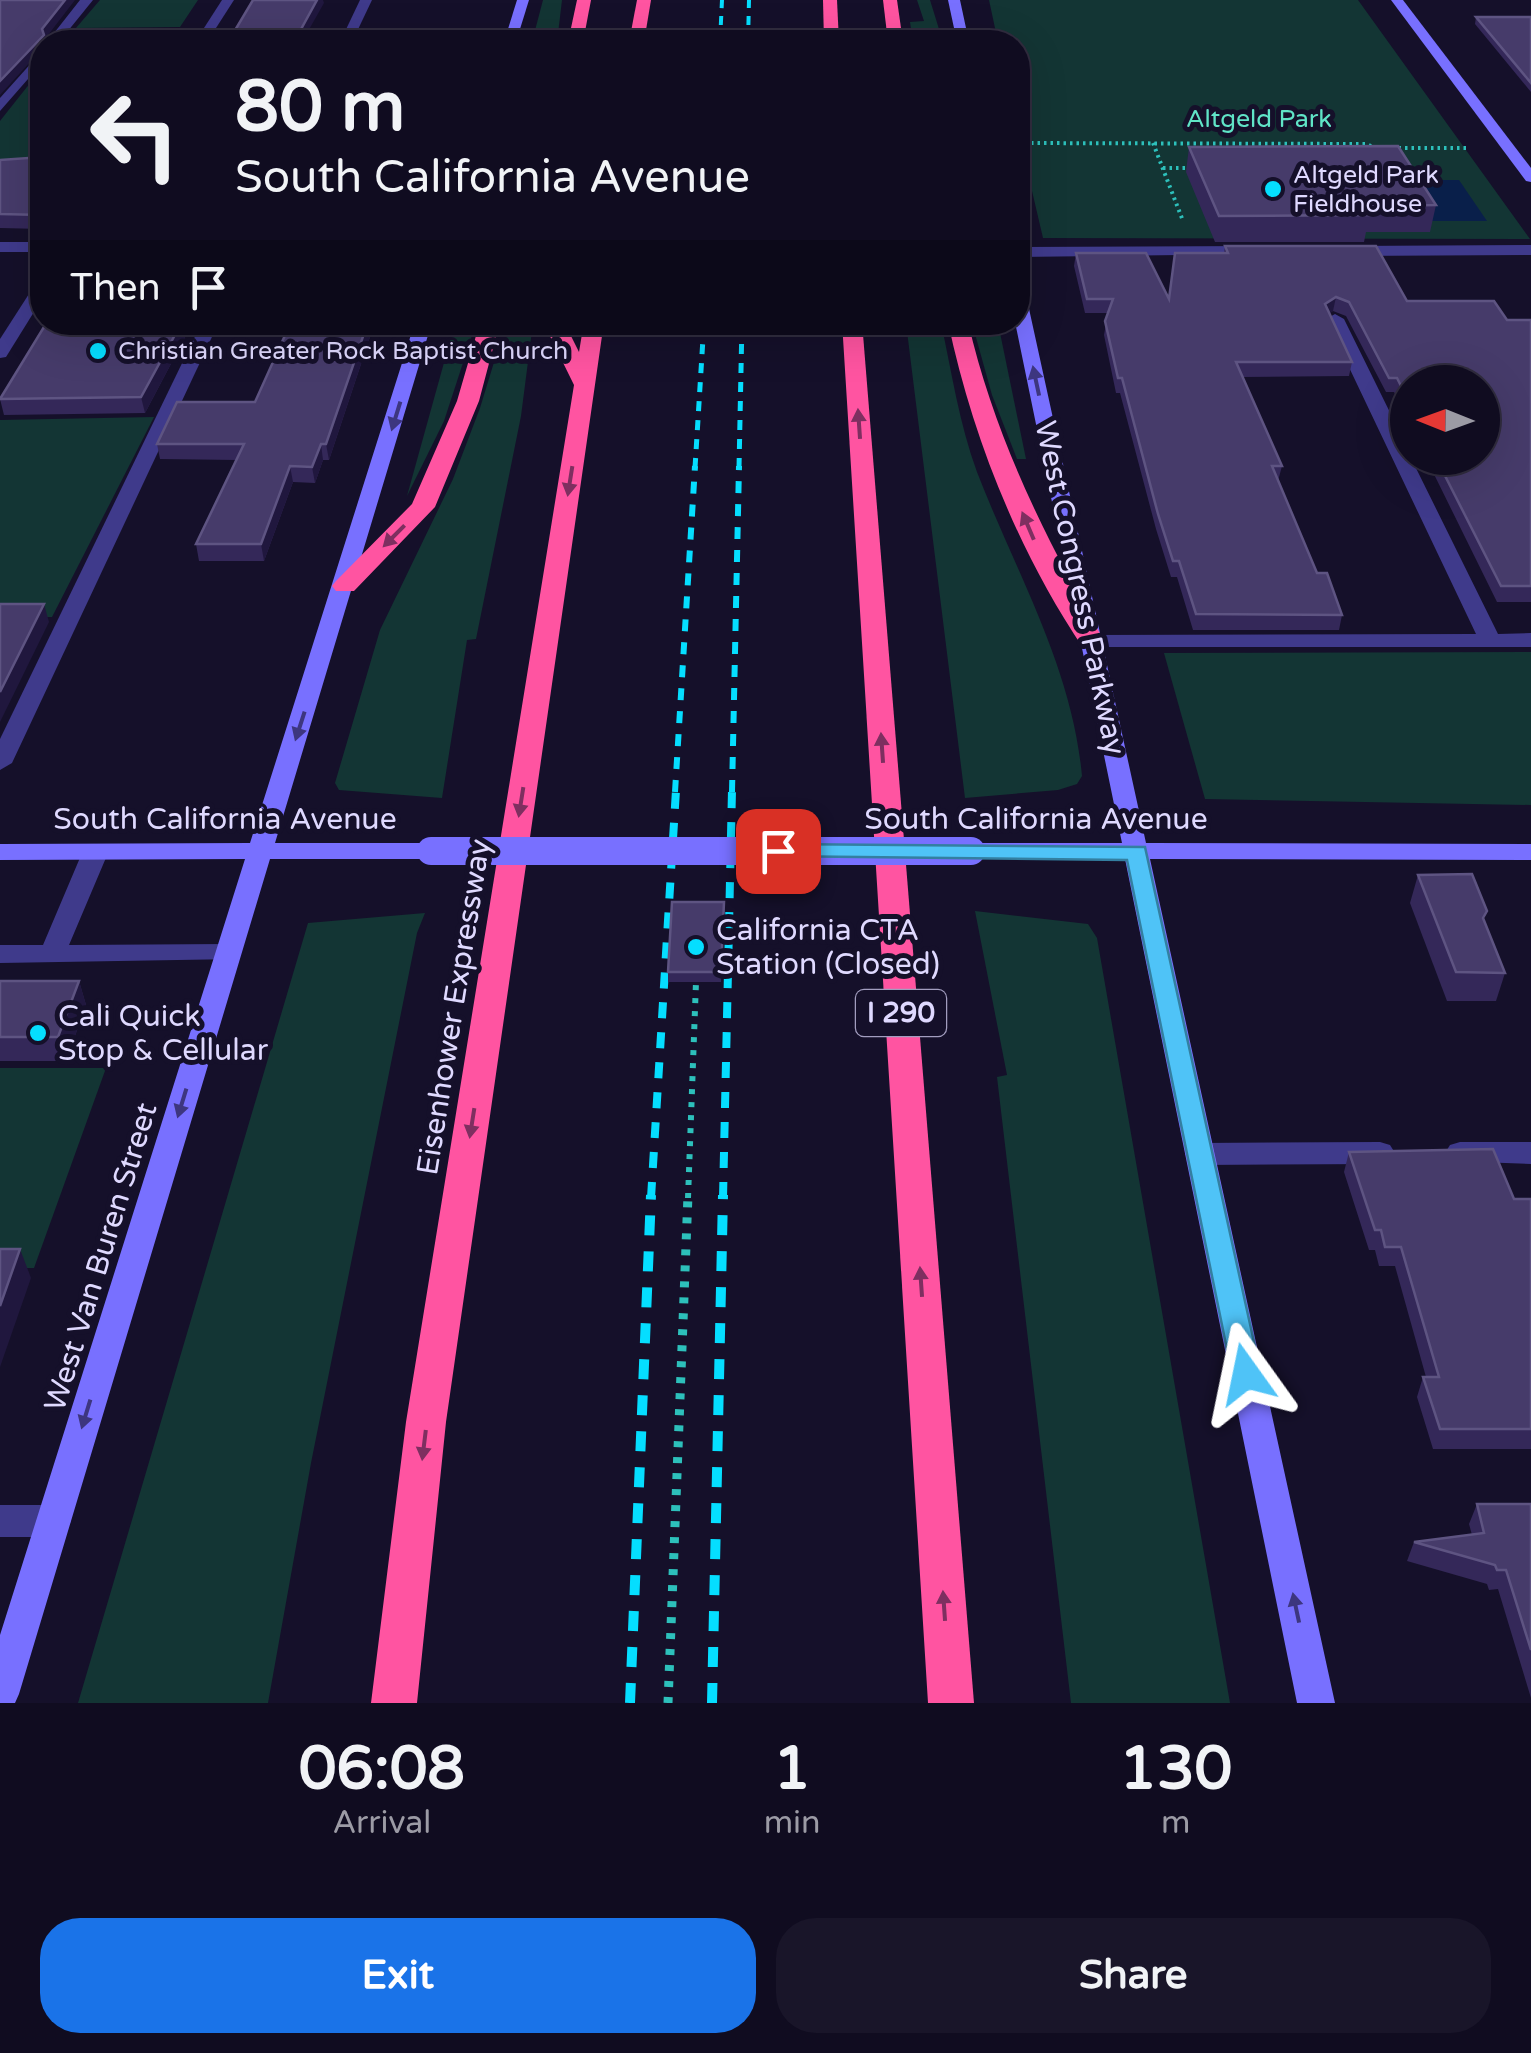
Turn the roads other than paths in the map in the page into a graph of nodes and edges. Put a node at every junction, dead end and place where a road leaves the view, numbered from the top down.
1 (87, 0) edge
2 (228, 0) edge
3 (366, 0) edge
4 (523, 0) edge
5 (584, 0) edge
6 (644, 0) edge
7 (830, 0) edge
8 (890, 0) edge
9 (954, 0) edge
10 (1398, 0) edge
11 (62, 30) edge
12 (209, 30) edge
13 (352, 30) edge
14 (514, 30) edge
15 (578, 30) edge
16 (640, 30) edge
17 (831, 30) edge
18 (894, 30) edge
19 (960, 30) edge
20 (30, 70) edge
21 (0, 107) edge
22 (1531, 178) edge
23 (0, 247) edge
24 (30, 247) edge
25 (1531, 250) edge
26 (1273, 251) edge
27 (1333, 251) edge
28 (1030, 252) edge
29 (30, 306) edge
30 (1335, 319) edge
31 (205, 335) edge
32 (420, 335) edge
33 (486, 335) edge
34 (560, 335) edge
35 (592, 335) edge
36 (853, 335) edge
37 (960, 335) edge
38 (1026, 335) edge
39 (0, 352) edge
40 (584, 384) junction
41 (345, 586) junction
42 (1490, 640) junction
43 (1531, 640) edge
44 (1092, 642) junction
45 (0, 762) edge
46 (0, 852) edge
47 (95, 852) junction
48 (260, 852) junction
49 (1137, 852) junction
50 (1531, 852) edge
51 (228, 953) junction
52 (0, 954) edge
53 (52, 954) junction
54 (1531, 1152) edge
55 (1200, 1154) junction
56 (0, 1520) edge
57 (54, 1520) junction
58 (0, 1694) edge
59 (394, 1703) edge
60 (951, 1703) edge
61 (1316, 1703) edge

1 - 11 street
2 - 12 street
3 - 13 street
4 - 14 street
5 - 15 highway
6 - 16 highway
7 - 17 highway
8 - 18 highway
9 - 19 street
10 - 22 street
20 - 21 street
23 - 24 street
25 - 27 street
26 - 28 street
29 - 39 street
30 - 42 street
31 - 45 street
32 -> 41 street, West Van Buren Street
33 -> 41 highway
34 - 40 highway
35 - 40 highway, Eisenhower Expressway
60 -> 36 highway, I 290
44 -> 37 highway
44 -> 38 street, West Congress Parkway
40 -> 59 highway, Eisenhower Expressway
41 -> 48 street, West Van Buren Street
42 - 43 street
42 - 44 street
44 - 49 street, West Congress Parkway
46 - 47 street, South California Avenue
47 - 48 street, South California Avenue
47 - 53 street
48 - 49 street, South California Avenue, bridge
48 - 51 street, West Van Buren Street
49 - 50 street, South California Avenue
49 - 55 street, West Congress Parkway
51 - 53 street
51 -> 57 street, West Van Buren Street
52 - 53 street
54 - 55 street
61 -> 55 street, West Congress Parkway
56 - 57 street
57 - 58 street, West Van Buren Street

